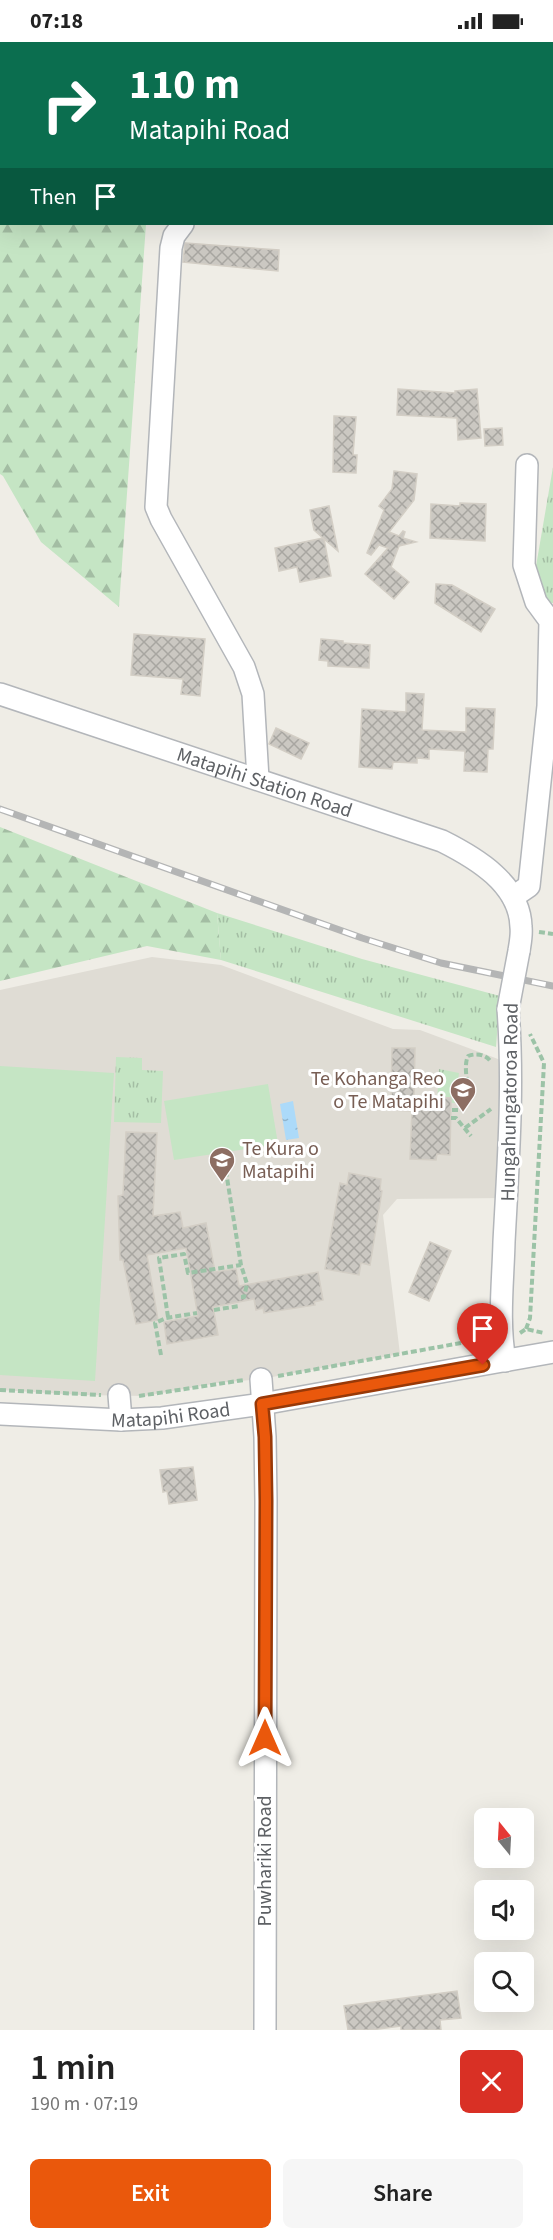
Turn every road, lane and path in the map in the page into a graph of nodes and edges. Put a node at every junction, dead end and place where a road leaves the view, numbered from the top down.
1 (182, 225) edge
2 (527, 465) dead end
3 (552, 620) edge
4 (0, 694) edge
5 (550, 706) edge
6 (258, 780) junction
7 (513, 897) junction
8 (529, 1031) dead end
9 (492, 1064) dead end
10 (492, 1105) dead end
11 (452, 1110) dead end
12 (451, 1118) dead end
13 (465, 1128) junction
14 (471, 1136) dead end
15 (223, 1153) dead end
16 (241, 1264) junction
17 (241, 1297) dead end
18 (239, 1306) dead end
19 (214, 1310) dead end
20 (197, 1313) dead end
21 (168, 1317) junction
22 (526, 1329) dead end
23 (553, 1352) edge
24 (161, 1355) dead end
25 (505, 1361) junction
26 (261, 1379) dead end
27 (119, 1395) dead end
28 (262, 1404) junction
29 (0, 1413) edge
30 (121, 1420) junction
31 (265, 2030) edge

1 - 6 street
2 - 3 street
3 - 5 street
4 - 6 street, Matapihi Station Road
5 - 7 street
6 - 7 street, Matapihi Station Road
7 - 25 street, Hungahungatoroa Road, bridge
8 - 22 path
9 - 11 path
10 - 13 path
12 - 13 path
13 - 14 path
15 - 16 path
16 - 17 path
16 - 21 path
18 - 19 path
20 - 21 path
21 - 24 path
23 - 25 street, Matapihi Road
25 - 28 street, Matapihi Road
26 - 28 street, Puwhariki Road
27 - 30 street
28 - 30 street, Matapihi Road
28 - 31 street, Puwhariki Road
29 - 30 street, Matapihi Road

